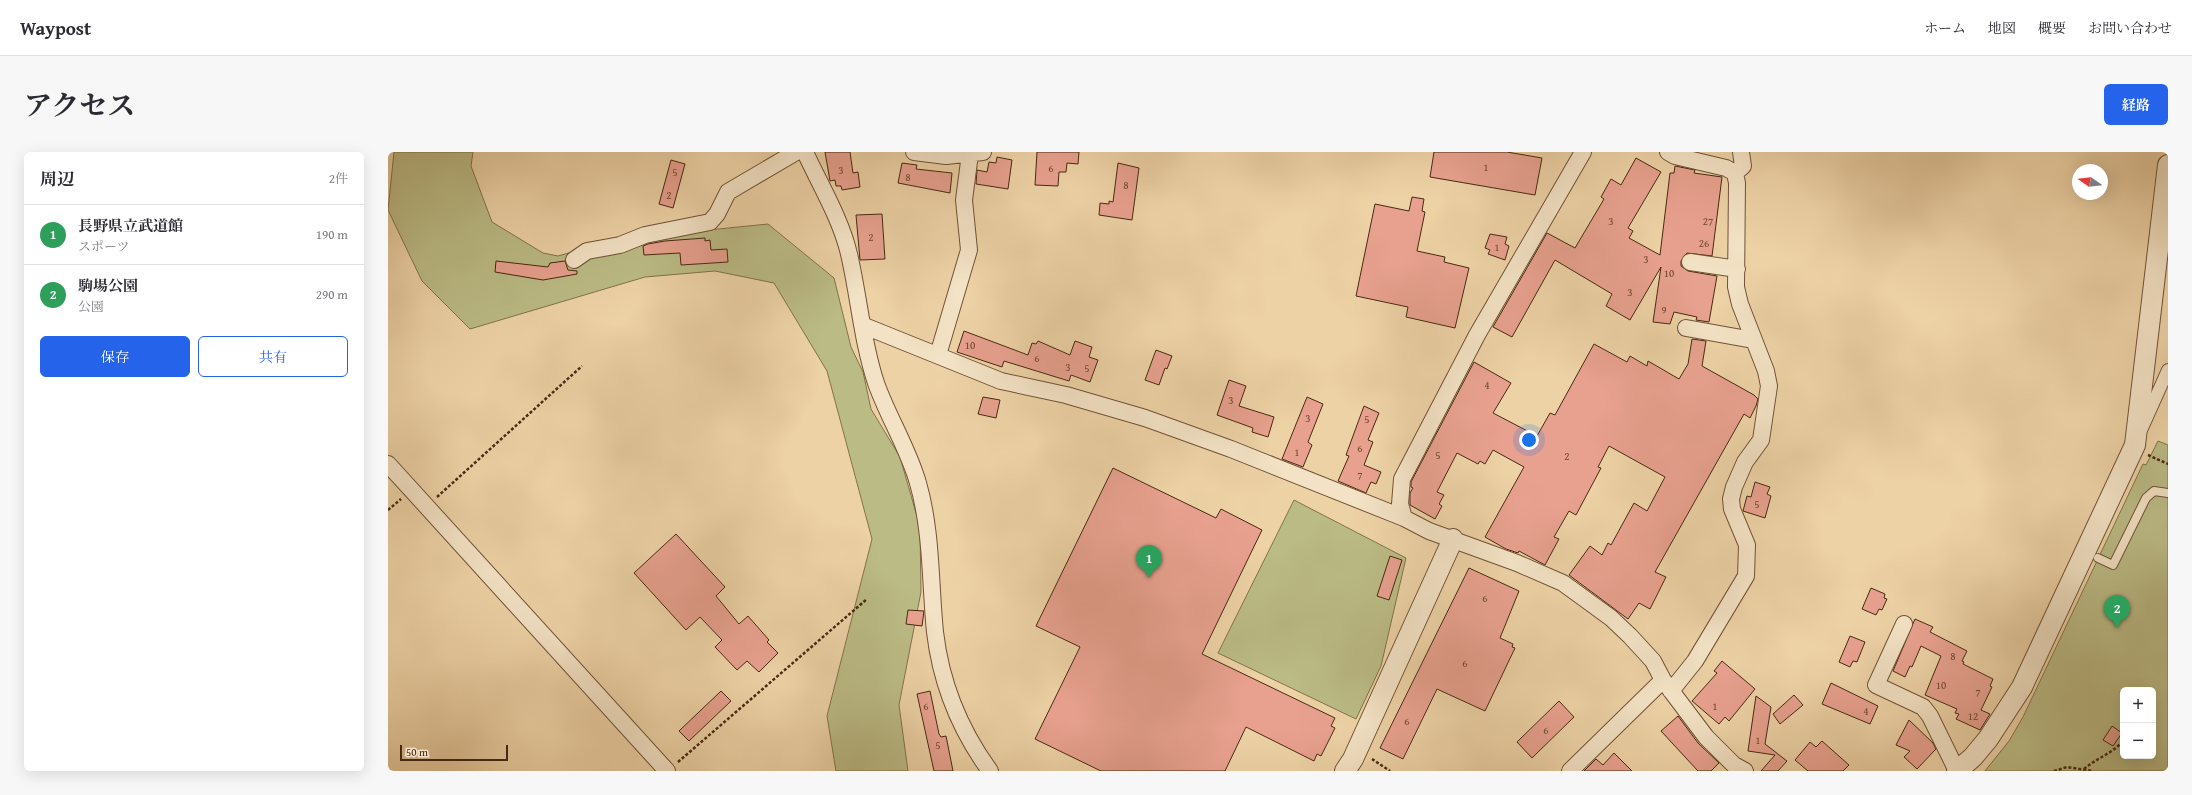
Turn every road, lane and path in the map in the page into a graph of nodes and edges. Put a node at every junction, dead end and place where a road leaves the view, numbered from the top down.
1 (796, 152) edge
2 (805, 152) edge
3 (914, 152) edge
4 (1583, 152) edge
5 (1668, 152) edge
6 (1741, 152) edge
7 (976, 153) edge
8 (1708, 157) edge
9 (2168, 165) edge
10 (1735, 173) junction
11 (574, 260) dead end
12 (1690, 262) dead end
13 (1736, 269) junction
14 (862, 325) junction
15 (1686, 328) dead end
16 (1754, 340) junction
17 (938, 355) junction
18 (582, 366) dead end
19 (2168, 370) edge
20 (2134, 446) junction
21 (388, 464) edge
22 (2168, 464) edge
23 (2168, 493) edge
24 (426, 507) junction
25 (1404, 518) junction
26 (1453, 539) junction
27 (2098, 558) dead end
28 (867, 600) dead end
29 (1904, 624) dead end
30 (1667, 686) junction
31 (2120, 745) edge
32 (1372, 759) dead end
33 (2084, 769) junction
34 (667, 771) edge
35 (990, 771) edge
36 (1345, 771) edge
37 (1390, 771) edge
38 (1570, 771) edge
39 (1746, 771) edge
40 (1957, 771) edge
41 (2054, 771) edge
42 (2093, 771) edge

1 - 11 street
2 - 14 street
3 - 7 street
4 - 25 street
5 - 8 street
6 - 10 street
7 - 17 street
8 - 10 street
9 - 20 street
10 - 13 street
12 - 13 street
13 - 16 street
14 - 17 street
14 - 35 street
15 - 16 street
16 - 30 street
17 - 25 street
18 - 24 path
19 - 20 street
20 - 22 path
20 - 40 street
21 - 24 street
23 - 27 lane
24 - 34 street
25 - 26 street
26 - 30 street
26 - 36 street
28 - 34 path
29 - 40 street
30 - 38 street
30 - 39 street
31 - 33 path
32 - 37 path
33 - 41 path
33 - 42 path

